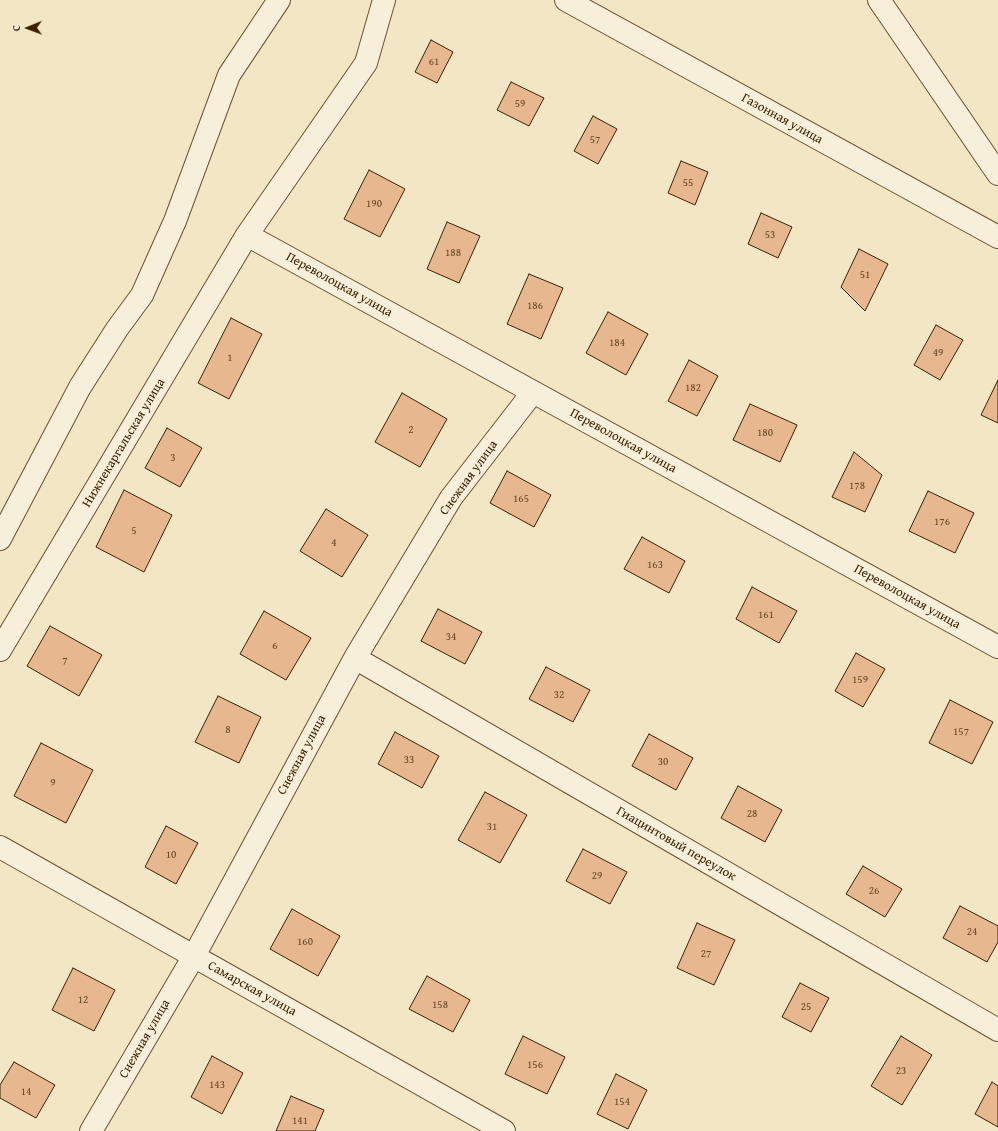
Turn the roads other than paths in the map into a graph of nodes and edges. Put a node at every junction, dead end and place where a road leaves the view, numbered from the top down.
1 (279, 0) edge
2 (384, 0) edge
3 (566, 0) edge
4 (879, 0) edge
5 (998, 174) edge
6 (247, 235) junction
7 (998, 237) edge
8 (533, 392) junction
9 (0, 539) edge
10 (998, 647) edge
11 (0, 650) edge
12 (354, 658) junction
13 (0, 846) edge
14 (194, 956) junction
15 (998, 1030) edge
16 (91, 1131) edge
17 (504, 1131) edge

1 - 9 street
2 - 6 street, Нижнекаргальская улица
3 - 7 street, Газонная улица
4 - 5 street
6 - 8 street, Переволоцкая улица
6 - 11 street, Нижнекаргальская улица
8 - 10 street, Переволоцкая улица
8 - 12 street, Снежная улица
12 - 14 street, Снежная улица
12 - 15 street, Гиацинтовый переулок
13 - 14 street, Самарская улица
14 - 16 street, Снежная улица
14 - 17 street, Самарская улица

